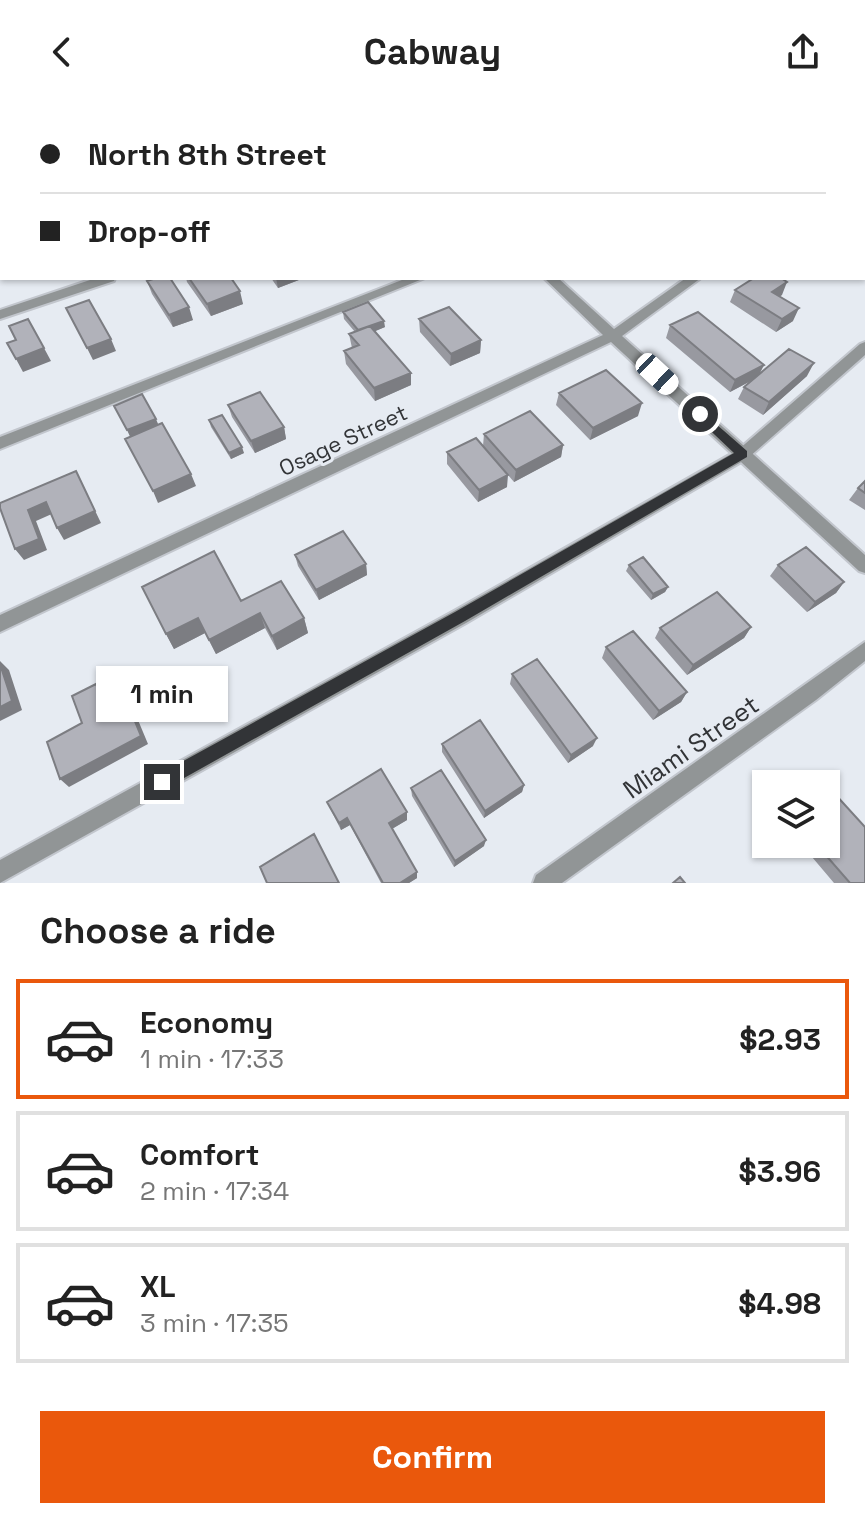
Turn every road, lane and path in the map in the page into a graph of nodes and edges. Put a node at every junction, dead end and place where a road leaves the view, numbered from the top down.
1 (103, 280) edge
2 (414, 280) edge
3 (552, 280) edge
4 (692, 280) edge
5 (0, 315) edge
6 (614, 335) junction
7 (865, 347) edge
8 (0, 443) edge
9 (743, 454) junction
10 (865, 566) edge
11 (0, 624) edge
12 (865, 650) edge
13 (0, 872) edge
14 (544, 883) edge

1 - 5 street
2 - 8 street
3 - 6 street
4 - 6 street, Osage Street
6 - 9 street
6 - 11 street, Osage Street
7 - 9 street
9 - 10 street
9 - 13 street
12 - 14 street, Miami Street

